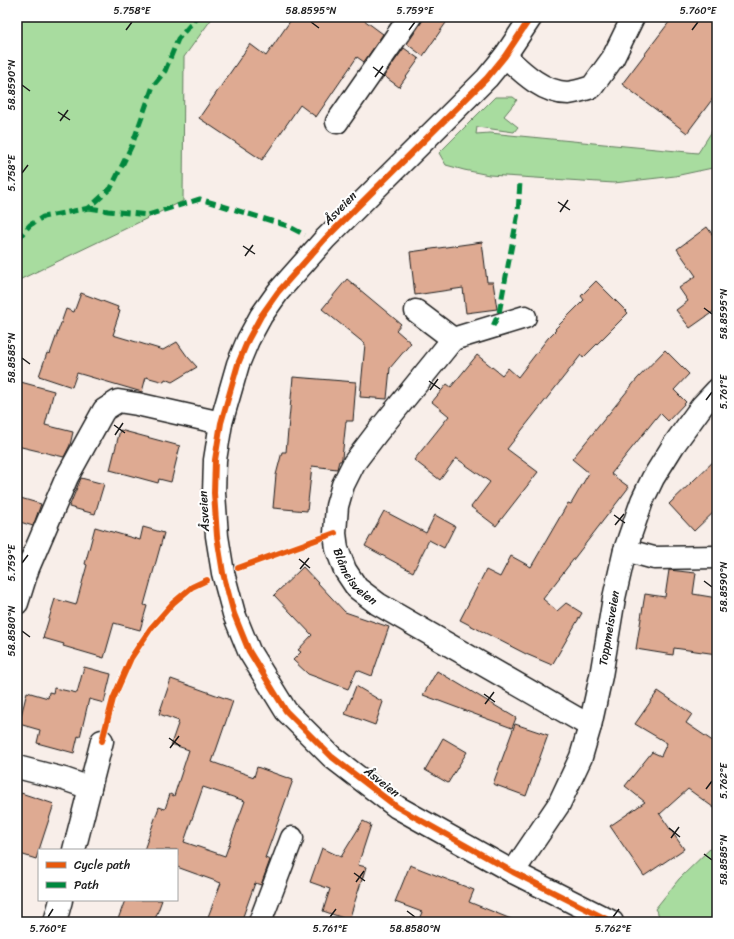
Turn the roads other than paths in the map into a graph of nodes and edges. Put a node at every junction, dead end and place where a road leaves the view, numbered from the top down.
1 (410, 17) edge
2 (531, 17) edge
3 (634, 17) edge
4 (504, 56) junction
5 (337, 122) dead end
6 (416, 311) dead end
7 (525, 317) dead end
8 (453, 339) junction
9 (717, 390) edge
10 (221, 423) junction
11 (625, 550) junction
12 (717, 557) edge
13 (17, 603) edge
14 (590, 726) junction
15 (102, 741) dead end
16 (17, 767) edge
17 (90, 788) junction
18 (292, 838) dead end
19 (74, 849) edge
20 (513, 872) junction
21 (61, 901) edge
22 (55, 922) edge
23 (260, 922) edge
24 (612, 922) edge

1 - 5 street
2 - 4 street, Åsveien
3 - 4 street
4 - 10 street, Åsveien
6 - 8 street
7 - 8 street
8 - 14 street, Blåmeisveien
9 - 11 street, Toppmeisveien
10 - 13 street
10 - 20 street, Åsveien
11 - 12 street
11 - 14 street, Toppmeisveien
14 - 20 street, Toppmeisveien
15 - 17 street
16 - 17 street
17 - 19 street
18 - 23 street
20 - 24 street, Åsveien
21 - 22 street

